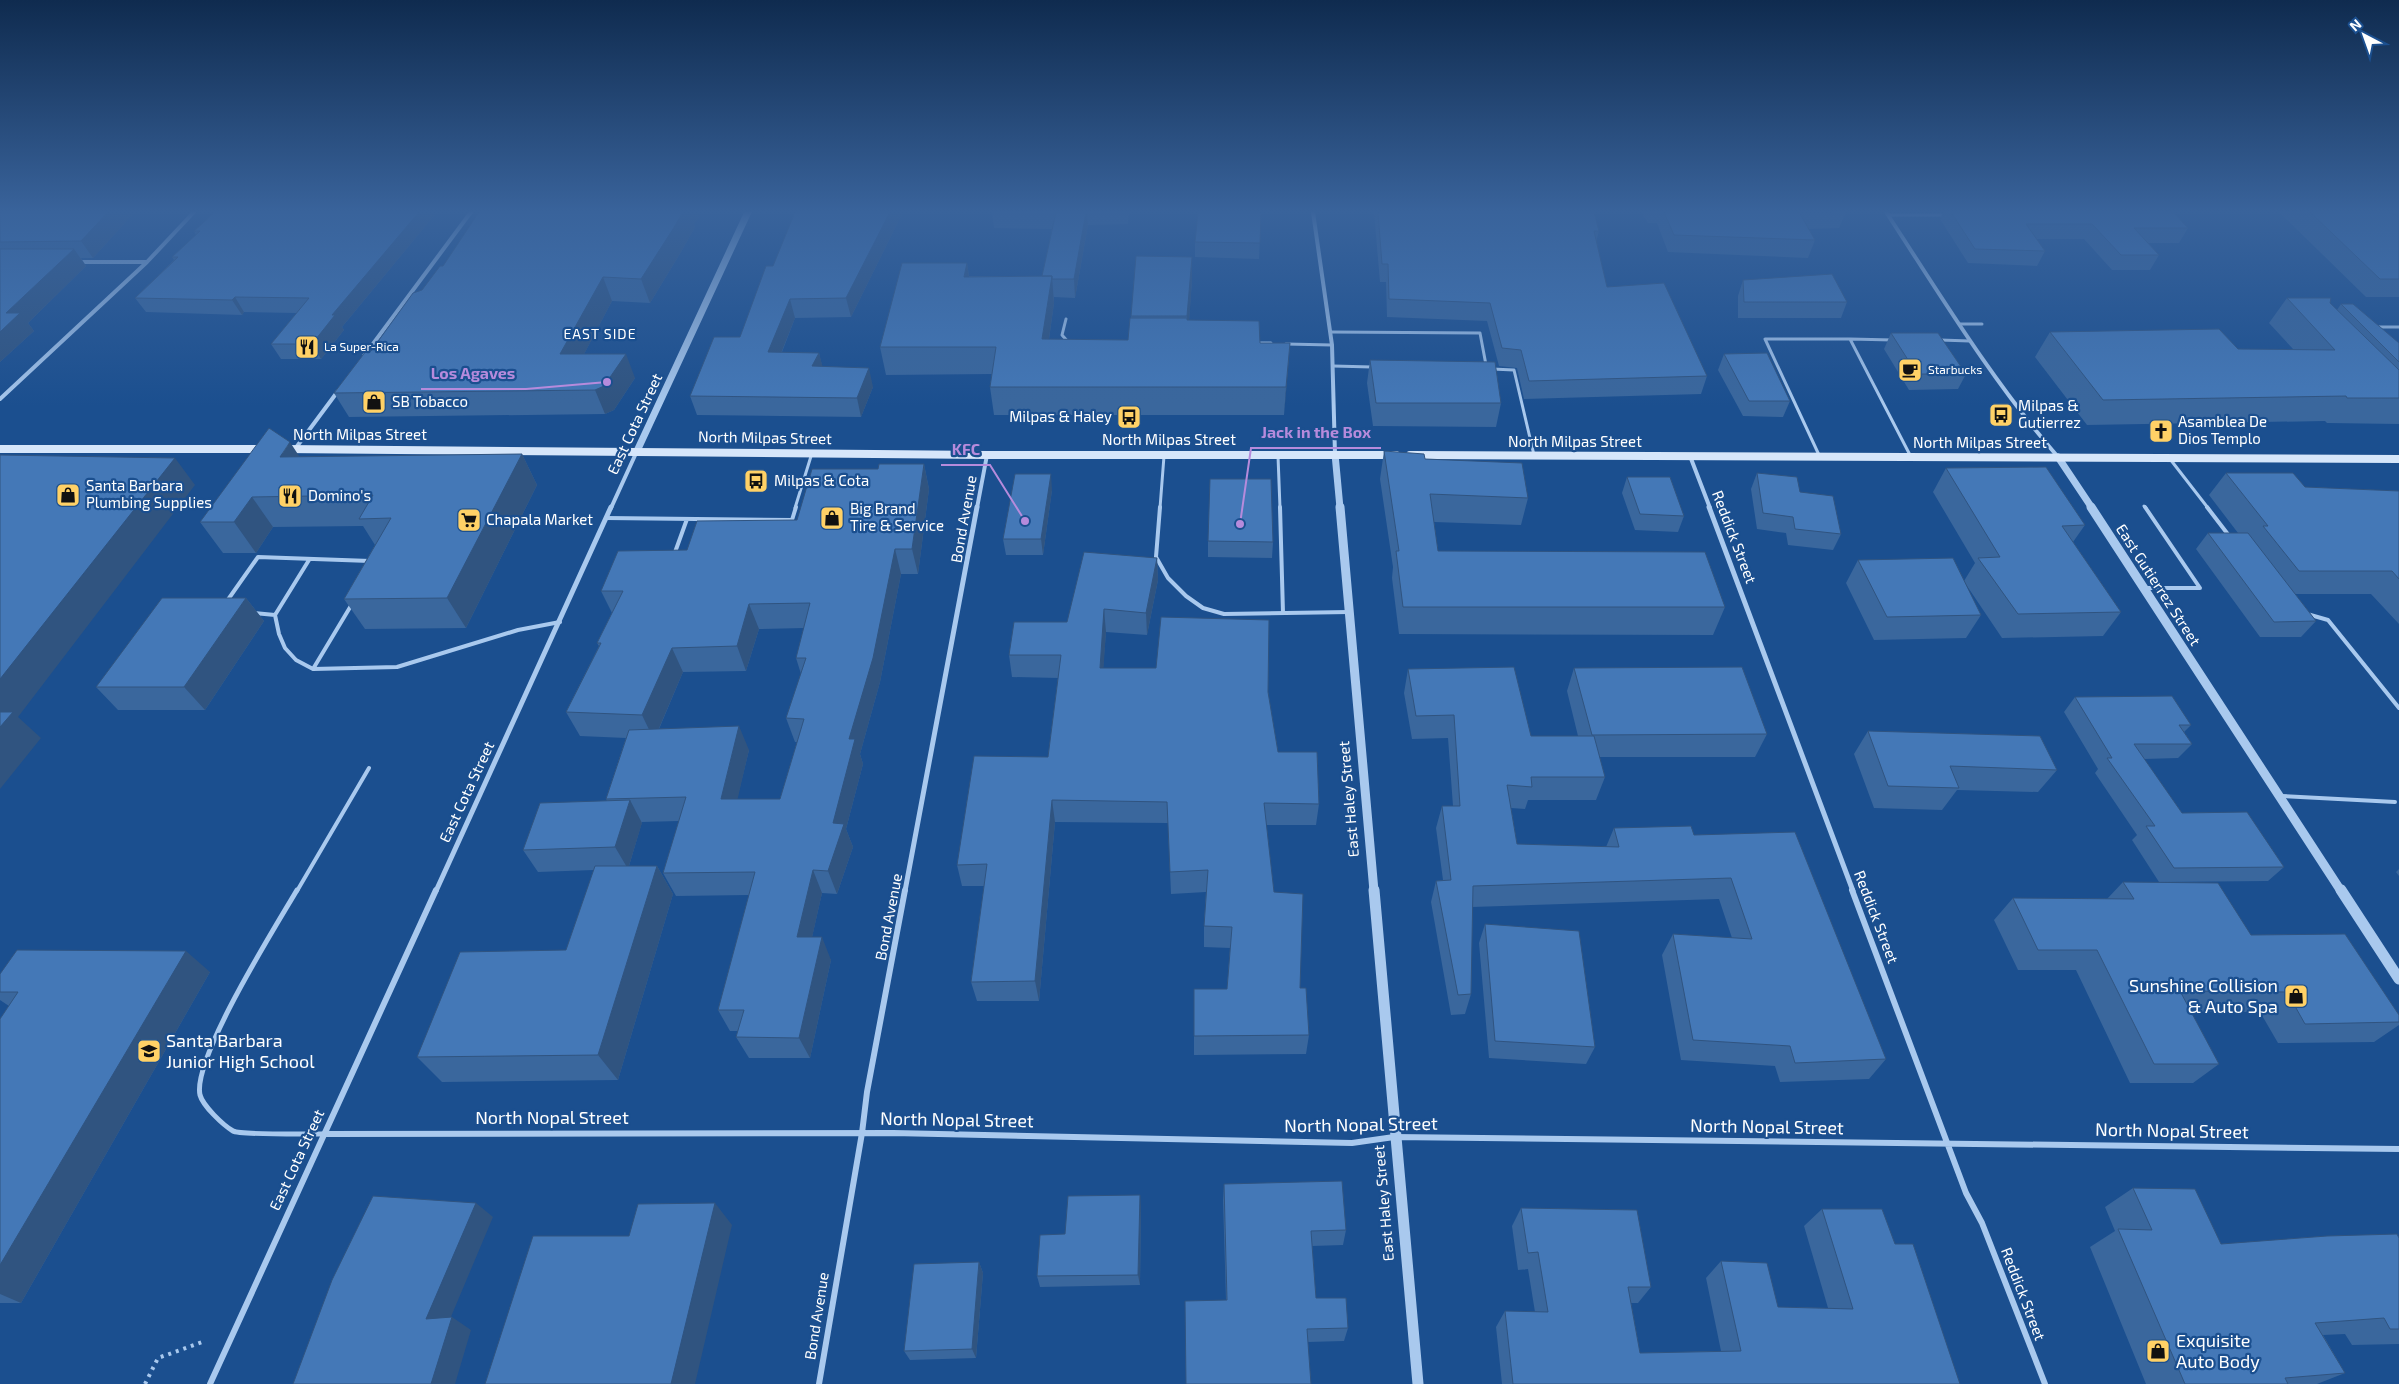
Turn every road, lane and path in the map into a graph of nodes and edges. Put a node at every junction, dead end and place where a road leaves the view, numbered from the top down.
1 (131, 277) edge
2 (423, 277) edge
3 (718, 277) edge
4 (1323, 277) edge
5 (1928, 277) edge
6 (1066, 319) dead end
7 (1959, 324) junction
8 (1982, 324) dead end
9 (2370, 326) edge
10 (2399, 327) edge
11 (1331, 332) junction
12 (1850, 339) junction
13 (1900, 340) edge
14 (1930, 340) edge
15 (1970, 341) junction
16 (1249, 342) edge
17 (1078, 343) edge
18 (1332, 345) junction
19 (359, 363) edge
20 (1333, 366) junction
21 (1381, 367) edge
22 (341, 387) edge
23 (0, 399) edge
24 (0, 449) edge
25 (295, 449) junction
26 (638, 451) junction
27 (812, 452) junction
28 (1164, 454) junction
29 (1278, 454) junction
30 (1335, 454) junction
31 (987, 455) junction
32 (1534, 455) junction
33 (1690, 456) junction
34 (1820, 456) junction
35 (1911, 457) junction
36 (2058, 458) junction
37 (2168, 458) junction
38 (2399, 459) edge
39 (2144, 506) dead end
40 (606, 518) junction
41 (687, 519) junction
42 (2236, 544) edge
43 (674, 555) edge
44 (309, 560) junction
45 (378, 561) edge
46 (2144, 588) junction
47 (353, 602) edge
48 (225, 604) edge
49 (1350, 612) junction
50 (2302, 612) edge
51 (247, 613) edge
52 (1283, 614) junction
53 (275, 615) junction
54 (560, 622) junction
55 (313, 669) junction
56 (2399, 708) edge
57 (369, 768) dead end
58 (2279, 796) junction
59 (2395, 802) dead end
60 (2399, 979) edge
61 (862, 1133) junction
62 (324, 1134) junction
63 (1394, 1138) junction
64 (1948, 1144) junction
65 (2399, 1149) edge
66 (234, 1331) junction
67 (145, 1384) edge
68 (210, 1384) edge
69 (818, 1384) edge
70 (1418, 1384) edge
71 (2045, 1384) edge

1 - 23 street
2 - 19 street
3 - 26 street, East Cota Street
4 - 11 street, East Haley Street
5 - 7 street, East Gutierrez Street
6 - 17 lane
7 - 8 lane
7 - 15 street, East Gutierrez Street
9 - 10 lane
11 - 18 street, East Haley Street
11 - 32 lane
12 - 13 lane
12 - 34 lane
12 - 35 lane
14 - 15 lane
15 - 36 street, East Gutierrez Street
16 - 18 lane
18 - 20 street, East Haley Street
20 - 21 lane
20 - 30 street, East Haley Street
22 - 25 street
24 - 25 main road, North Milpas Street
25 - 26 main road, North Milpas Street
26 - 27 main road, North Milpas Street
26 - 40 street, East Cota Street
27 - 31 main road, North Milpas Street
27 - 41 lane
28 - 29 main road, North Milpas Street
28 - 31 main road, North Milpas Street
28 - 52 lane
29 - 30 main road, North Milpas Street
29 - 52 lane
30 - 32 main road, North Milpas Street
30 - 49 street, East Haley Street
31 - 61 street, Bond Avenue
32 - 33 main road, North Milpas Street
33 - 34 main road, North Milpas Street
33 - 64 street, Reddick Street
34 - 35 main road, North Milpas Street
35 - 36 main road, North Milpas Street
36 - 37 main road, North Milpas Street
36 - 46 street, East Gutierrez Street
37 - 38 main road, North Milpas Street
37 - 42 lane
39 - 46 lane
40 - 41 lane
40 - 54 street, East Cota Street
41 - 43 lane
44 - 45 lane
44 - 48 lane
44 - 53 lane
46 - 58 street, East Gutierrez Street
47 - 55 lane
49 - 52 lane
49 - 63 street, East Haley Street
50 - 56 lane
51 - 53 lane
53 - 55 lane
54 - 55 lane
54 - 62 street, East Cota Street
57 - 62 lane
58 - 59 lane
58 - 60 street, East Gutierrez Street
61 - 62 street, North Nopal Street
61 - 63 street, North Nopal Street
61 - 69 street, Bond Avenue
62 - 66 street, East Cota Street
63 - 64 street, North Nopal Street
63 - 70 street, East Haley Street
64 - 65 street, North Nopal Street
64 - 71 street, Reddick Street
66 - 67 path
66 - 68 street, East Cota Street

